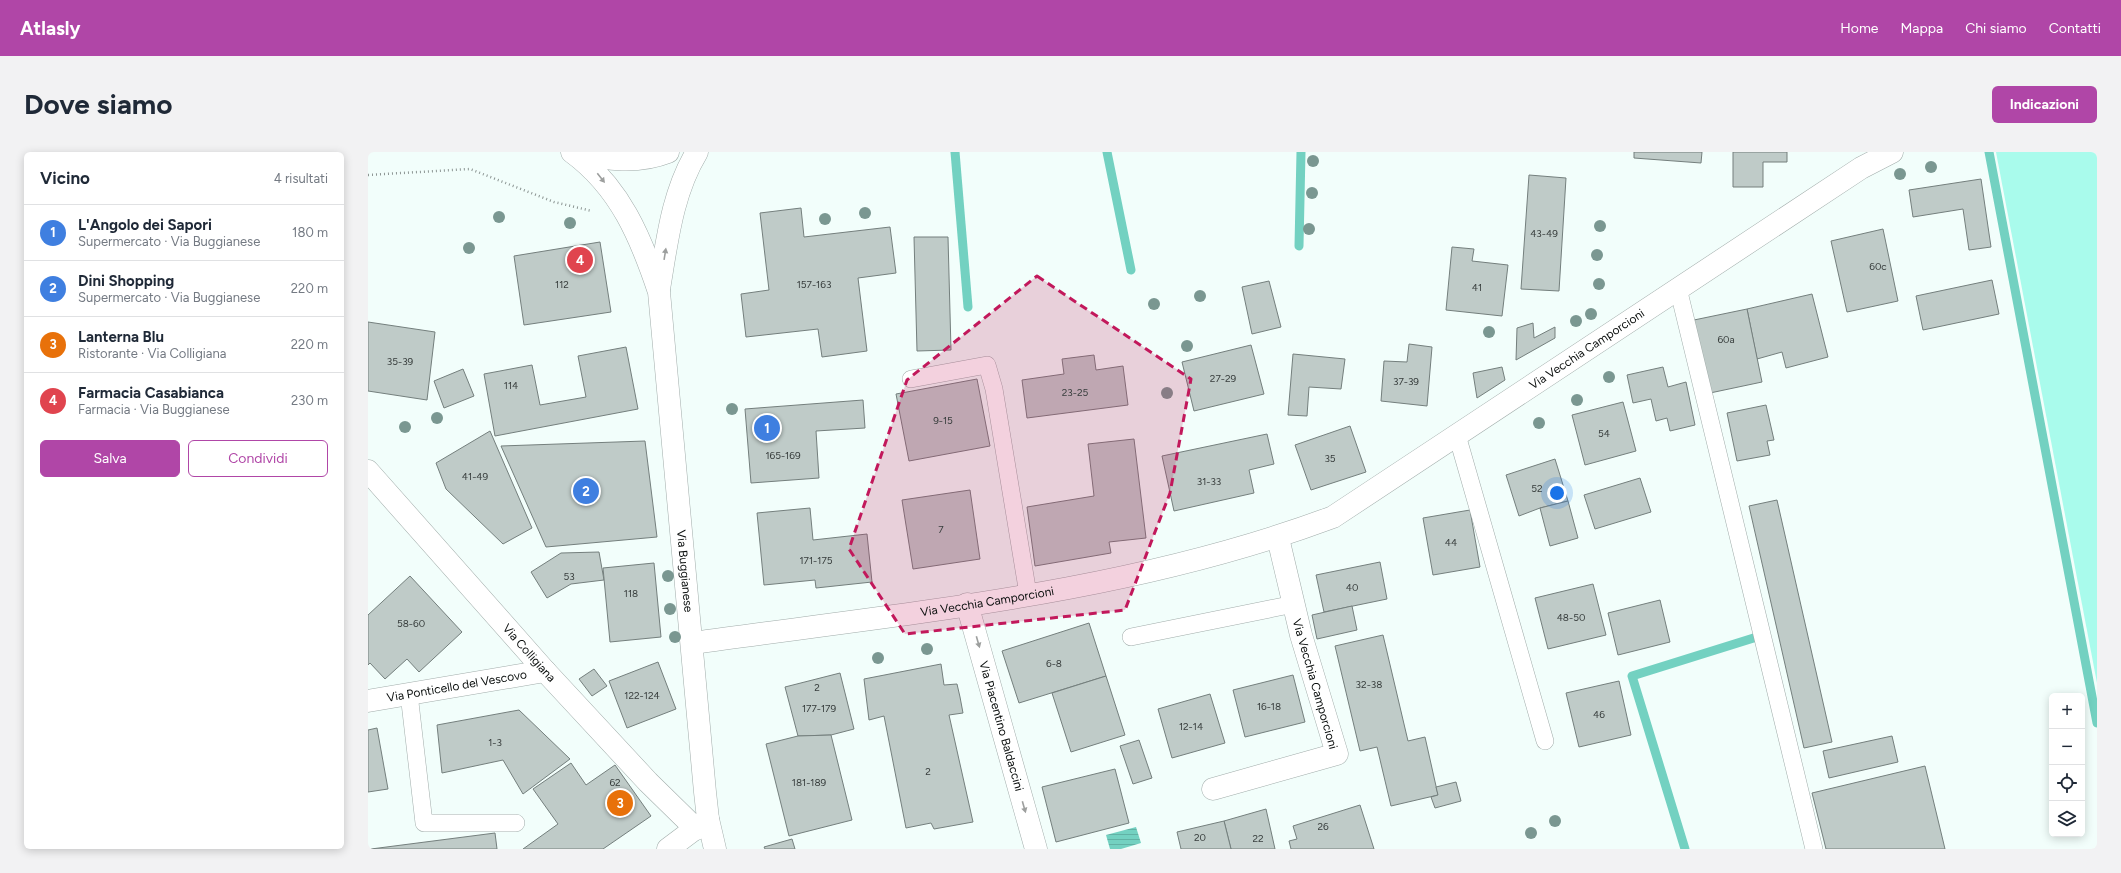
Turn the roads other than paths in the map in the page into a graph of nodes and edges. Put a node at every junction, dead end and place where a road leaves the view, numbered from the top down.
1 (572, 152) edge
2 (576, 152) edge
3 (668, 152) edge
4 (697, 152) edge
5 (1892, 152) edge
6 (1678, 288) junction
7 (659, 292) junction
8 (911, 379) dead end
9 (1457, 435) junction
10 (368, 471) edge
11 (1278, 538) junction
12 (1028, 594) junction
13 (967, 604) junction
14 (1294, 604) junction
15 (1131, 637) dead end
16 (693, 643) junction
17 (545, 671) junction
18 (409, 694) junction
19 (368, 701) edge
20 (1545, 741) dead end
21 (1213, 789) dead end
22 (516, 823) dead end
23 (702, 824) junction
24 (668, 849) edge
25 (715, 849) edge
26 (1036, 849) edge
27 (1814, 849) edge

1 -> 7 street
2 - 3 street
7 -> 4 street
5 - 6 street, Via Vecchia Camporcioni
6 - 9 street, Via Vecchia Camporcioni
6 - 27 lane
7 - 16 street, Via Buggianese
8 - 12 lane
9 - 11 street, Via Vecchia Camporcioni
9 - 20 lane
10 - 17 street, Via Colligiana
11 - 12 street, Via Vecchia Camporcioni
11 - 14 street, Via Vecchia Camporcioni
12 - 13 street, Via Vecchia Camporcioni
13 - 16 street, Via Vecchia Camporcioni
13 -> 26 street, Via Piacentino Baldaccini
14 - 15 lane
14 - 21 street, Via Vecchia Camporcioni
16 - 23 street, Via Buggianese
17 - 18 street, Via Ponticello del Vescovo
17 - 23 street, Via Colligiana
18 - 19 street, Via Ponticello del Vescovo
18 - 22 lane
23 - 24 street
23 - 25 street, Via Buggianese

